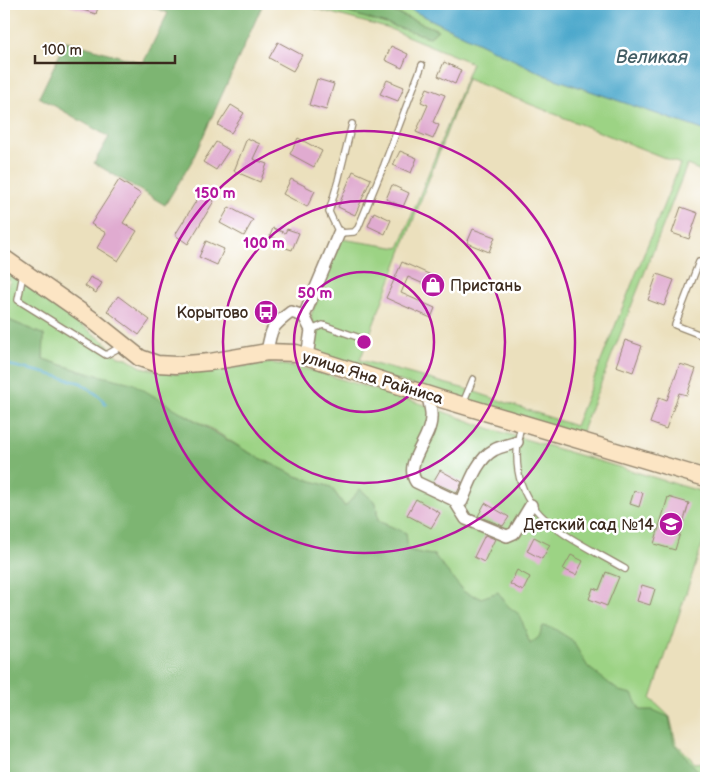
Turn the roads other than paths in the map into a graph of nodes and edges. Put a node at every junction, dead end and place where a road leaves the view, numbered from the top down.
1 (422, 65) dead end
2 (352, 124) dead end
3 (338, 233) junction
4 (4, 258) edge
5 (699, 262) dead end
6 (23, 272) junction
7 (304, 316) junction
8 (311, 330) junction
9 (706, 337) edge
10 (360, 338) dead end
11 (124, 345) junction
12 (267, 352) junction
13 (307, 356) junction
14 (474, 379) dead end
15 (428, 394) junction
16 (462, 405) junction
17 (522, 423) junction
18 (517, 442) junction
19 (706, 478) edge
20 (454, 500) junction
21 (531, 505) junction
22 (625, 569) dead end

1 - 3 lane
2 - 3 lane
3 - 7 street
4 - 6 street, улица Яна Райниса
5 - 9 lane
6 - 11 street, улица Яна Райниса
6 - 11 lane
7 - 8 street
7 - 12 street
8 - 10 lane
8 - 13 street
11 - 12 street, улица Яна Райниса
12 - 13 street, улица Яна Райниса
13 - 15 street, улица Яна Райниса
14 - 16 lane
15 - 16 street, улица Яна Райниса
15 - 20 street
16 - 17 street, улица Яна Райниса
17 - 18 lane
17 - 19 street, улица Яна Райниса
18 - 20 street
18 - 21 lane
20 - 21 street
21 - 22 lane

